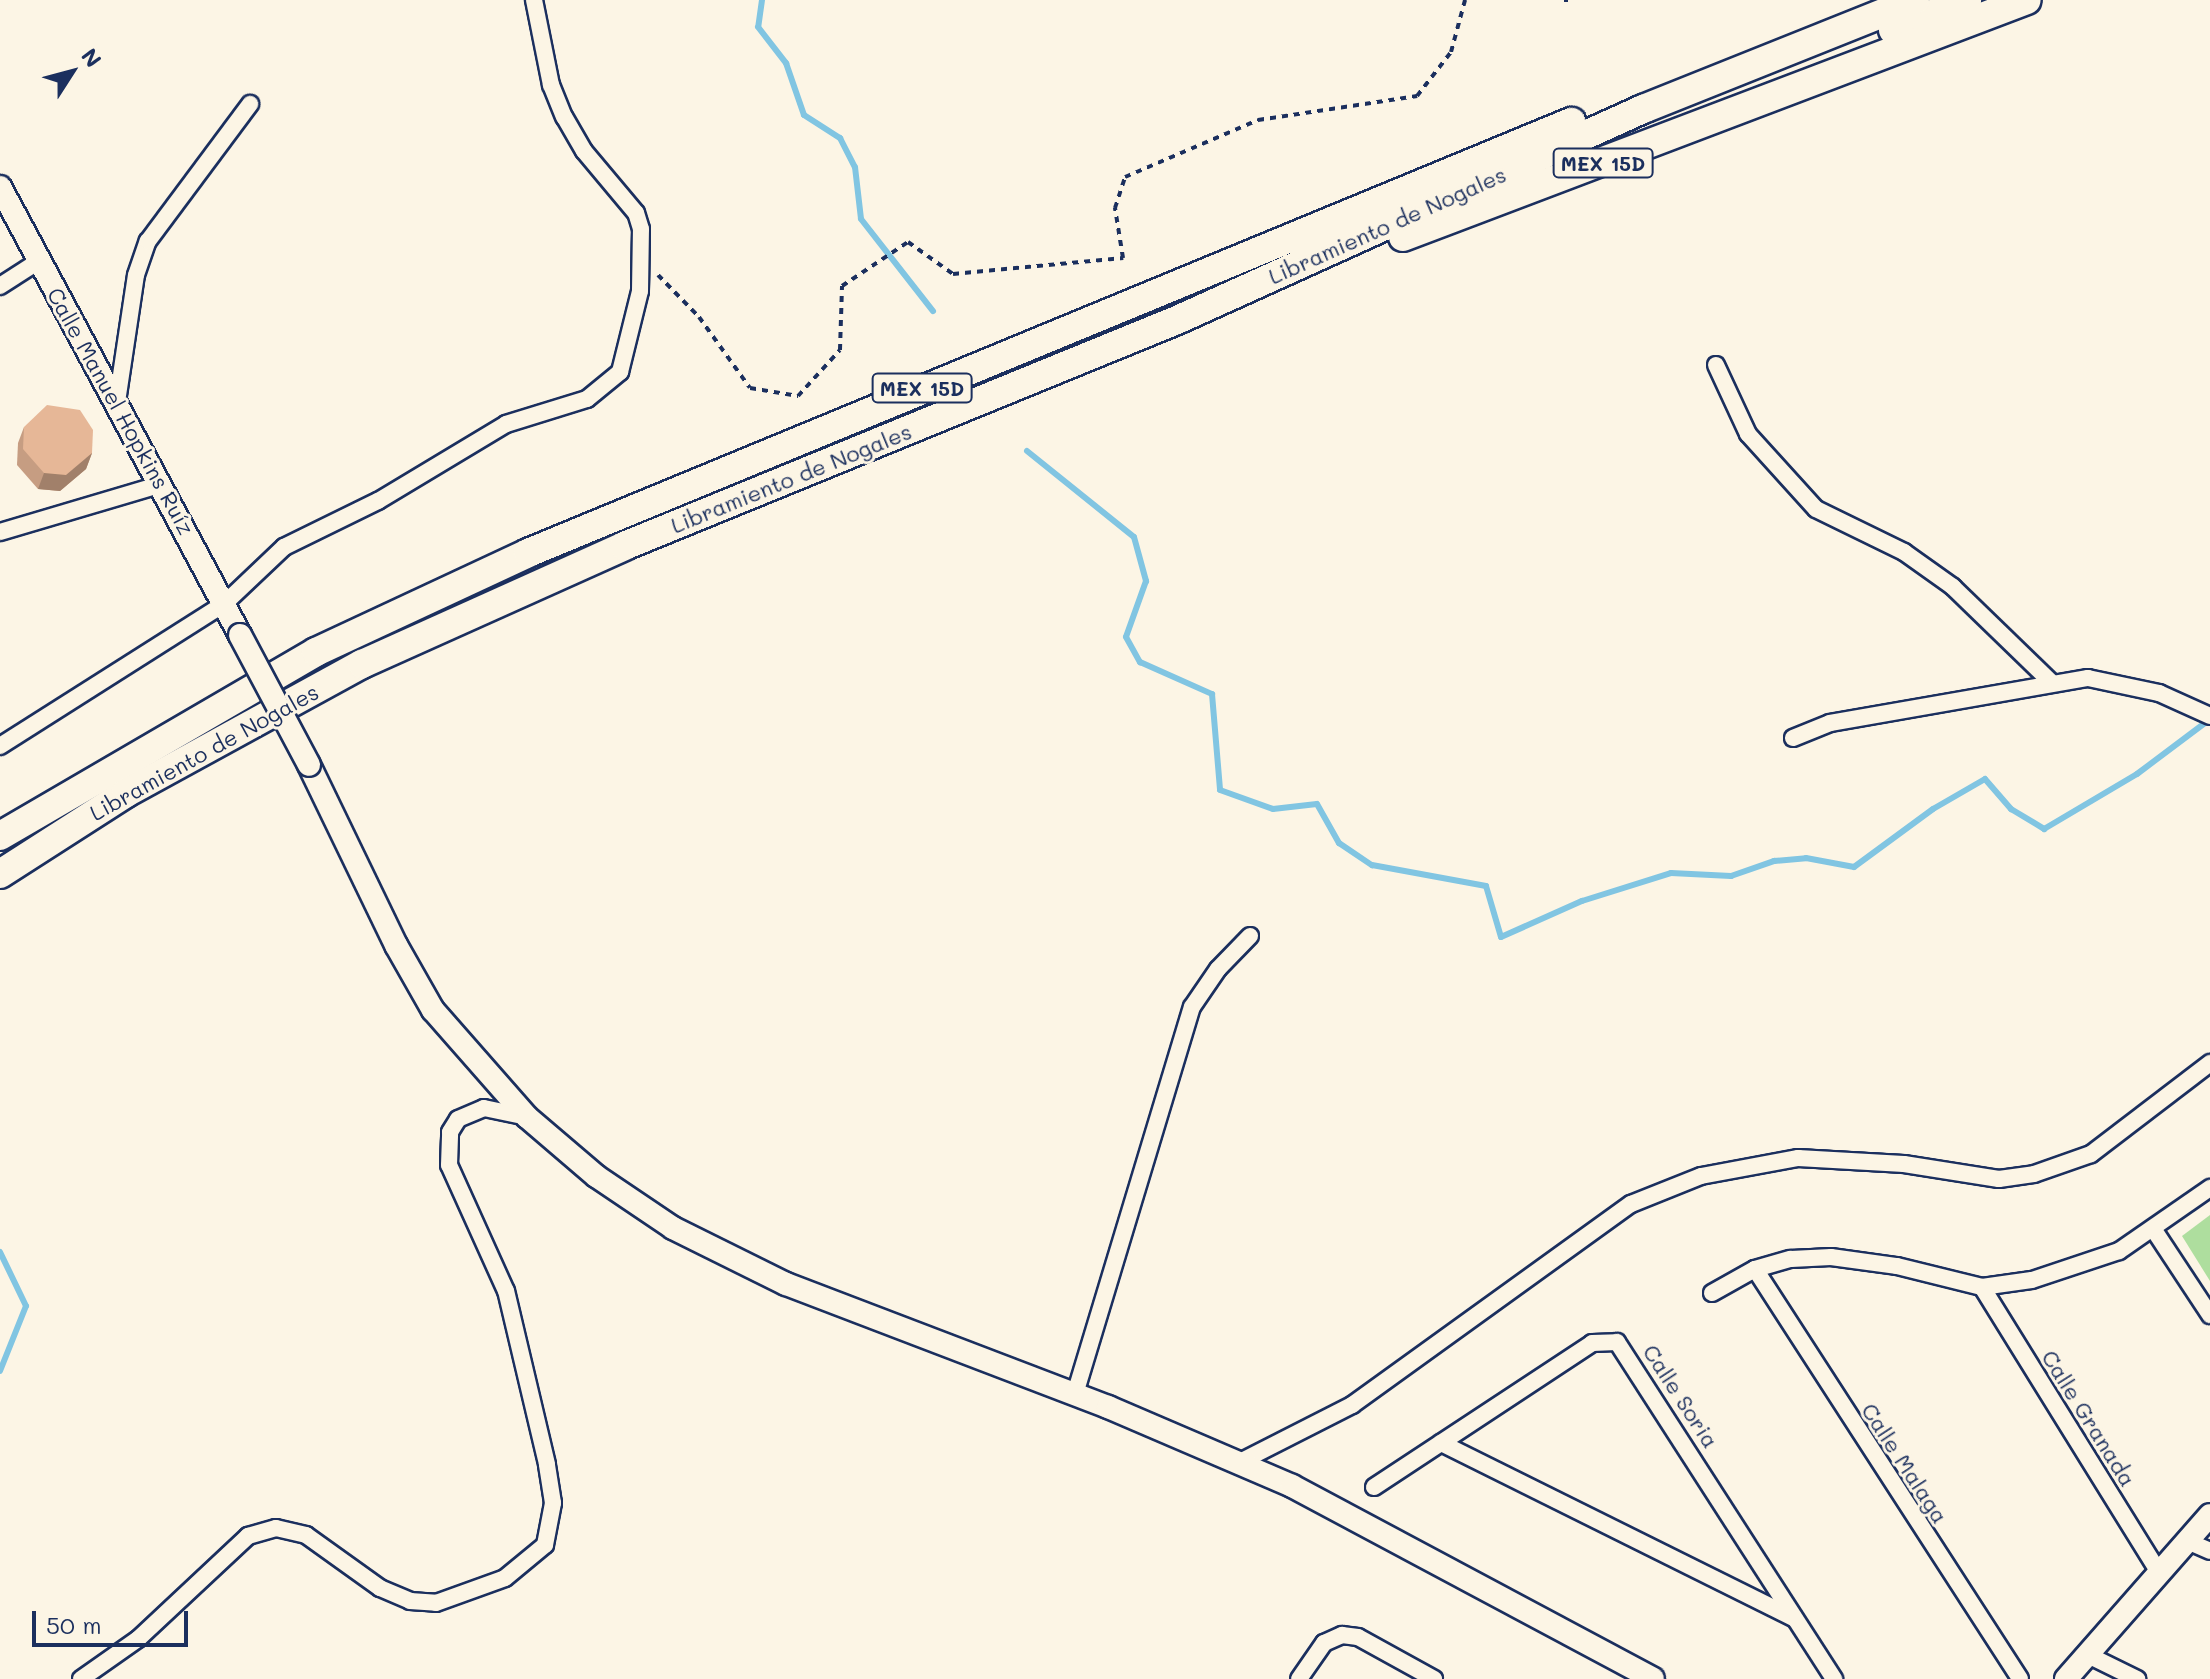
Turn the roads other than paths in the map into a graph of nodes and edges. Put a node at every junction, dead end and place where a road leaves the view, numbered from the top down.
1 (534, 0) edge
2 (1872, 0) edge
3 (1915, 0) edge
4 (1967, 0) edge
5 (2027, 0) edge
6 (250, 104) dead end
7 (0, 187) edge
8 (39, 261) junction
9 (0, 286) edge
10 (1177, 320) junction
11 (1716, 365) dead end
12 (117, 402) junction
13 (162, 484) junction
14 (0, 532) edge
15 (224, 604) junction
16 (2051, 682) junction
17 (2210, 716) edge
18 (1793, 738) dead end
19 (0, 746) edge
20 (0, 836) edge
21 (0, 874) edge
22 (1250, 936) dead end
23 (2210, 1063) edge
24 (527, 1117) junction
25 (2210, 1188) edge
26 (2154, 1230) junction
27 (1755, 1269) junction
28 (1982, 1287) junction
29 (1712, 1293) dead end
30 (2210, 1315) edge
31 (1075, 1394) junction
32 (1441, 1443) junction
33 (1238, 1463) junction
34 (1374, 1487) dead end
35 (2210, 1515) edge
36 (2187, 1541) junction
37 (2210, 1551) edge
38 (2159, 1573) junction
39 (1796, 1619) junction
40 (2088, 1655) junction
41 (81, 1679) edge
42 (1299, 1679) edge
43 (1434, 1679) edge
44 (1653, 1679) edge
45 (1834, 1679) edge
46 (2020, 1679) edge
47 (2066, 1679) edge
48 (2137, 1679) edge

1 - 15 street
2 - 20 highway, Libramiento de Nogales / MEX 15D
3 - 10 highway, Libramiento de Nogales / MEX 15D
4 - 10 highway, MEX 15D
5 - 10 highway, MEX 15D
6 - 12 street
7 - 8 street, Calle Manuel Hopkins Ruíz
8 - 9 street
8 - 12 street, Calle Manuel Hopkins Ruíz
10 - 21 highway, Libramiento de Nogales / MEX 15D
11 - 16 street
12 - 13 street, Calle Manuel Hopkins Ruíz
13 - 14 street
13 - 15 street, Calle Manuel Hopkins Ruíz
15 - 19 street
15 - 24 street, Calle Manuel Hopkins Ruíz, bridge
16 - 17 street
16 - 18 street
22 - 31 street
23 - 33 street
24 - 31 street, Calle Manuel Hopkins Ruíz
24 - 41 street
25 - 26 street
26 - 28 street
26 - 30 street
27 - 28 street
27 - 29 street
27 - 46 street, Calle Malaga
28 - 38 street, Calle Granada
31 - 33 street, Calle Manuel Hopkins Ruíz
32 - 34 street, Calle Soria
32 - 39 street
32 - 39 street, Calle Soria
33 - 44 street, Calle Manuel Hopkins Ruíz
35 - 36 street
36 - 37 street
36 - 38 street
38 - 40 street
39 - 45 street, Calle Soria
40 - 47 street
40 - 48 street
42 - 43 street

